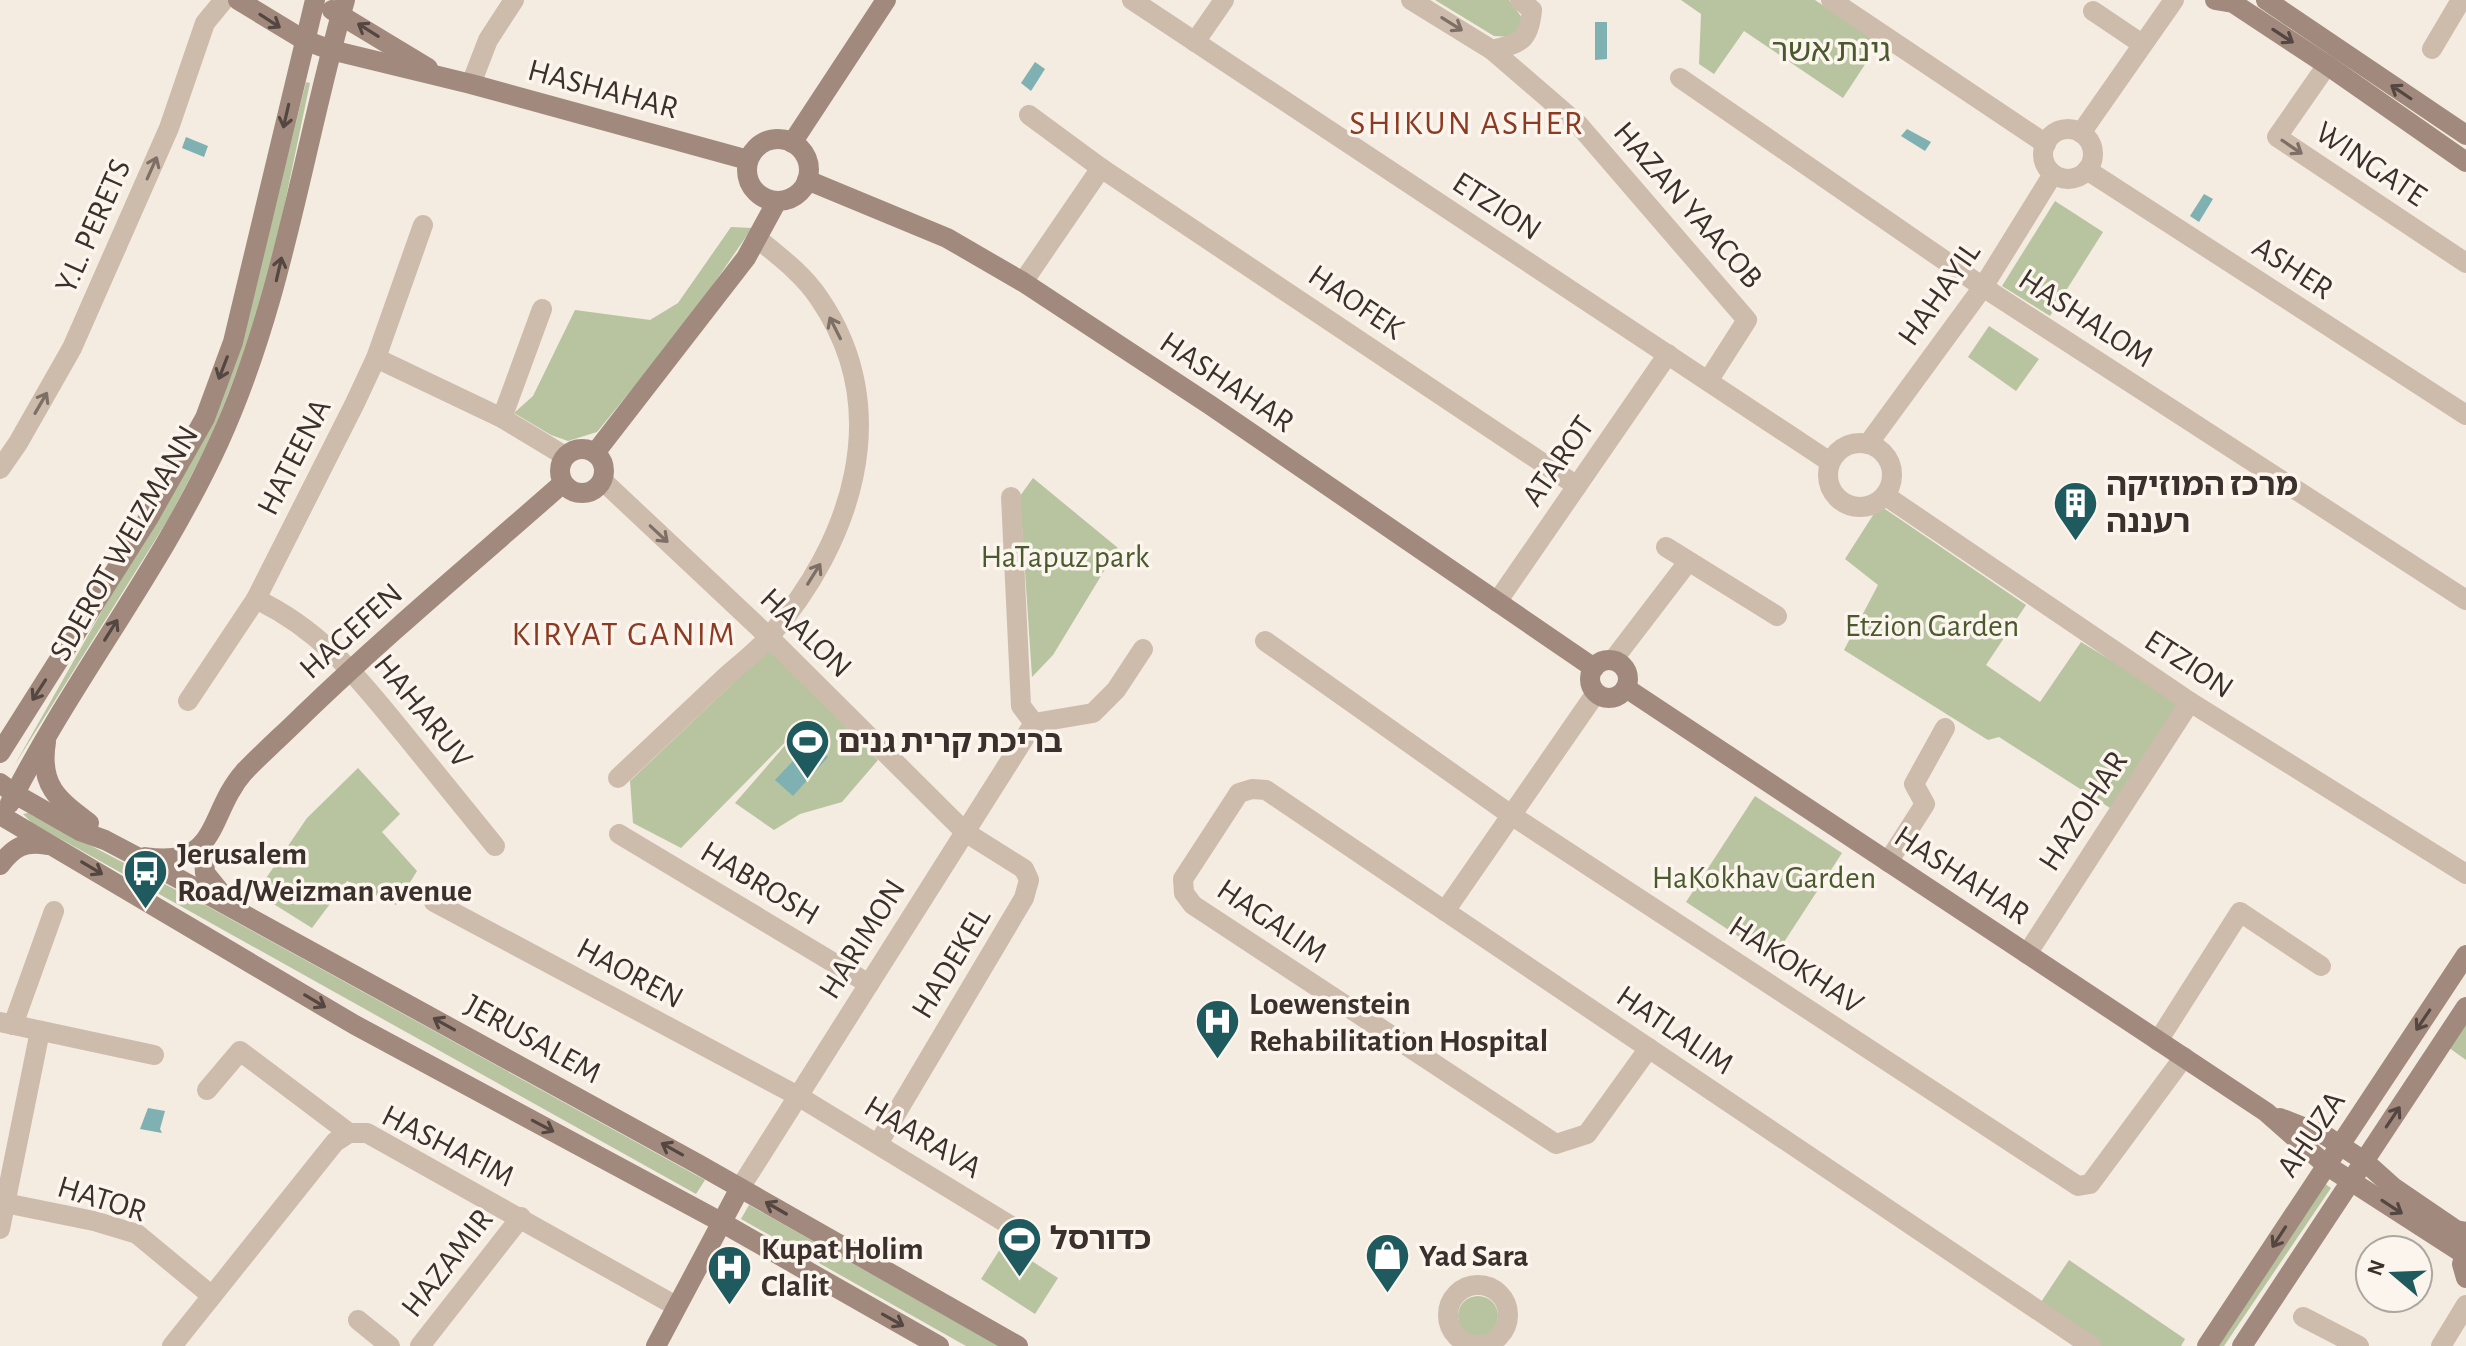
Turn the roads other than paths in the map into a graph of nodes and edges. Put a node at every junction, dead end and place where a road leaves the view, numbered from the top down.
1 (224, 0) edge
2 (238, 0) edge
3 (514, 0) edge
4 (886, 0) edge
5 (1132, 0) edge
6 (1224, 0) edge
7 (1411, 0) edge
8 (1520, 0) edge
9 (1831, 0) edge
10 (2174, 0) edge
11 (2215, 0) edge
12 (2266, 0) edge
13 (2461, 0) edge
14 (312, 1) edge
15 (343, 7) edge
16 (2093, 11) dead end
17 (304, 40) junction
18 (1195, 42) junction
19 (2142, 44) junction
20 (2432, 49) dead end
21 (331, 50) junction
22 (1492, 50) junction
23 (2327, 65) junction
24 (442, 76) junction
25 (1680, 78) dead end
26 (471, 84) junction
27 (1029, 115) dead end
28 (2081, 133) junction
29 (2466, 135) edge
30 (792, 143) junction
31 (2046, 144) junction
32 (748, 160) junction
33 (2466, 162) edge
34 (1101, 168) junction
35 (2087, 170) junction
36 (2053, 174) junction
37 (807, 180) junction
38 (777, 201) junction
39 (423, 225) dead end
40 (758, 239) junction
41 (2466, 263) edge
42 (1023, 282) junction
43 (1983, 287) junction
44 (542, 309) dead end
45 (1668, 354) junction
46 (376, 358) junction
47 (1708, 381) junction
48 (2466, 415) edge
49 (502, 418) junction
50 (1868, 444) junction
51 (595, 453) junction
52 (565, 456) junction
53 (1830, 462) junction
54 (0, 469) edge
55 (602, 480) junction
56 (563, 483) junction
57 (1577, 486) junction
58 (1886, 496) junction
59 (1011, 497) dead end
60 (1666, 547) dead end
61 (1688, 562) junction
62 (256, 599) junction
63 (2466, 600) edge
64 (1497, 602) junction
65 (1777, 616) dead end
66 (769, 637) junction
67 (1265, 641) dead end
68 (1143, 649) dead end
69 (1603, 664) junction
70 (351, 669) junction
71 (1626, 688) junction
72 (1596, 693) junction
73 (188, 701) dead end
74 (2190, 702) junction
75 (1034, 723) junction
76 (1945, 728) dead end
77 (48, 733) junction
78 (6, 735) edge
79 (0, 753) edge
80 (618, 778) dead end
81 (8, 788) edge
82 (1511, 815) junction
83 (1, 819) edge
84 (965, 832) junction
85 (619, 834) dead end
86 (105, 840) junction
87 (203, 843) junction
88 (55, 846) junction
89 (495, 846) dead end
90 (133, 855) junction
91 (1888, 862) junction
92 (0, 865) edge
93 (2466, 874) edge
94 (434, 902) dead end
95 (236, 910) junction
96 (54, 911) dead end
97 (1445, 911) junction
98 (2027, 954) junction
99 (2466, 955) edge
100 (2321, 966) dead end
101 (869, 984) junction
102 (2466, 1007) edge
103 (6, 1023) edge
104 (40, 1031) junction
105 (2158, 1041) junction
106 (1649, 1048) junction
107 (154, 1055) dead end
108 (2184, 1057) junction
109 (207, 1090) dead end
110 (798, 1096) junction
111 (2266, 1112) junction
112 (349, 1133) junction
113 (878, 1144) junction
114 (2340, 1145) junction
115 (2364, 1161) junction
116 (2326, 1165) junction
117 (2351, 1181) junction
118 (740, 1188) junction
119 (5, 1203) junction
120 (521, 1217) junction
121 (721, 1222) junction
122 (0, 1229) edge
123 (1016, 1229) dead end
124 (2466, 1232) edge
125 (2465, 1252) edge
126 (2466, 1278) edge
127 (212, 1296) junction
128 (2466, 1305) edge
129 (676, 1306) junction
130 (2303, 1317) dead end
131 (358, 1320) dead end
132 (1449, 1325) junction
133 (1468, 1345) edge
134 (172, 1346) edge
135 (390, 1346) edge
136 (420, 1346) edge
137 (656, 1346) edge
138 (939, 1346) edge
139 (1018, 1346) edge
140 (1440, 1346) edge
141 (2091, 1346) edge
142 (2207, 1346) edge
143 (2242, 1346) edge
144 (2359, 1346) edge
145 (2441, 1346) edge

54 -> 1 street, Y.L. PERETS
2 -> 17 street, HASHAHAR
3 - 26 street
4 - 30 street
5 - 18 street, ETZION
6 - 18 street
7 -> 22 street
8 - 22 street
9 - 31 street
10 - 19 street
11 -> 23 street
29 -> 12 street
13 - 20 street
14 - 15 street, HASHAHAR
14 - 17 street, SDEROT WEIZMANN
15 - 21 street, SDEROT WEIZMANN
24 -> 15 street, HASHAHAR
16 - 19 street
17 - 21 street, HASHAHAR
17 -> 78 street, SDEROT WEIZMANN
18 - 45 street, ETZION
19 - 28 street
21 - 24 street, HASHAHAR
77 -> 21 street, SDEROT WEIZMANN
22 - 47 street, HAZAN YAACOB
23 - 33 street
23 -> 41 street, WINGATE
24 - 26 street, HASHAHAR
25 - 43 street, HASHALOM
26 - 32 street, HASHAHAR
27 - 34 street, HAOFEK
28 - 31 street
28 - 35 street
30 - 32 street
30 - 37 street
31 - 36 street
32 - 38 street
34 - 42 street
34 - 57 street, HAOFEK
35 - 36 street
35 - 48 street, ASHER
36 - 43 street, HAHAYIL
37 - 38 street
37 - 42 street, HASHAHAR
38 - 40 street
39 - 46 street, HATEENA
40 - 51 street
66 -> 40 street
42 - 64 street, HASHAHAR
43 - 50 street, HAHAYIL
43 - 63 street, HASHALOM
44 - 49 street
45 - 47 street, ETZION
45 - 57 street, ATAROT
46 - 49 street
46 - 62 street, HATEENA
47 - 53 street, ETZION
49 - 52 street
50 - 53 street
50 - 58 street
51 - 52 street
51 - 55 street
52 - 56 street
53 - 58 street
55 - 56 street
55 -> 66 street, HAALON
56 - 70 street, HAGEFEN
57 - 64 street, ATAROT
58 - 74 street, ETZION
59 - 75 street
60 - 61 street
61 - 65 street
61 - 69 street
62 - 70 street, HAHARUV
62 - 73 street, HATEENA
64 - 69 street, HASHAHAR
66 - 80 street
66 - 84 street, HAALON
67 - 82 street, HAKOKHAV
68 - 75 street
69 - 71 street
69 - 72 street
70 - 87 street, HAGEFEN
70 - 89 street, HAHARUV
71 - 72 street
71 - 91 street, HASHAHAR
72 - 82 street
74 - 93 street, ETZION
74 - 98 street, HAZOHAR
75 - 84 street, HARIMON
76 - 91 street
77 - 81 street, SDEROT WEIZMANN
77 - 86 street
78 - 79 street, SDEROT WEIZMANN
81 - 83 street, SDEROT WEIZMANN
81 - 86 street, JERUSALEM
82 - 97 street
82 - 108 street, HAKOKHAV
83 - 88 street
84 - 101 street, HARIMON
84 - 113 street, HADEKEL
85 - 101 street, HABROSH
86 - 90 street, JERUSALEM
87 - 90 street
87 - 95 street
88 - 92 street
88 -> 121 street
90 - 95 street, JERUSALEM
91 - 98 street, HASHAHAR
94 - 110 street, HAOREN
118 -> 95 street, JERUSALEM
96 - 103 street
97 - 106 street, HATLALIM
97 - 106 street, HAGALIM
98 - 105 street, HASHAHAR
99 -> 114 street, AHUZA
100 - 105 street
101 - 110 street, HARIMON
115 -> 102 street, AHUZA
103 - 104 street
104 - 107 street
104 - 119 street
105 - 108 street, HASHAHAR
106 - 141 street, HATLALIM
108 - 111 street, HASHAHAR
109 - 112 street
110 - 113 street, HAARAVA
110 - 118 street, HARIMON
111 - 114 street, HASHAHAR
111 - 116 street, HASHAHAR
112 - 120 street, HASHAFIM
112 - 127 street, HASHAFIM
113 - 123 street, HAARAVA
114 - 115 street, HASHAHAR
114 - 116 street, AHUZA
115 - 117 street, AHUZA
115 - 124 street, HASHAHAR
116 - 117 street, HASHAHAR
116 -> 142 street, AHUZA
117 -> 125 street, HASHAHAR
117 - 143 street, AHUZA
118 - 121 street
139 -> 118 street, JERUSALEM
119 - 122 street
119 - 127 street, HATOR
120 - 129 street, HASHAFIM
120 - 136 street, HAZAMIR
121 - 129 street
121 -> 138 street
125 - 126 street
127 - 134 street, HASHAFIM
128 - 145 street
129 - 137 street
130 - 144 street
131 - 135 street, HAZAMIR
132 - 133 street
132 - 133 street
132 - 140 street

